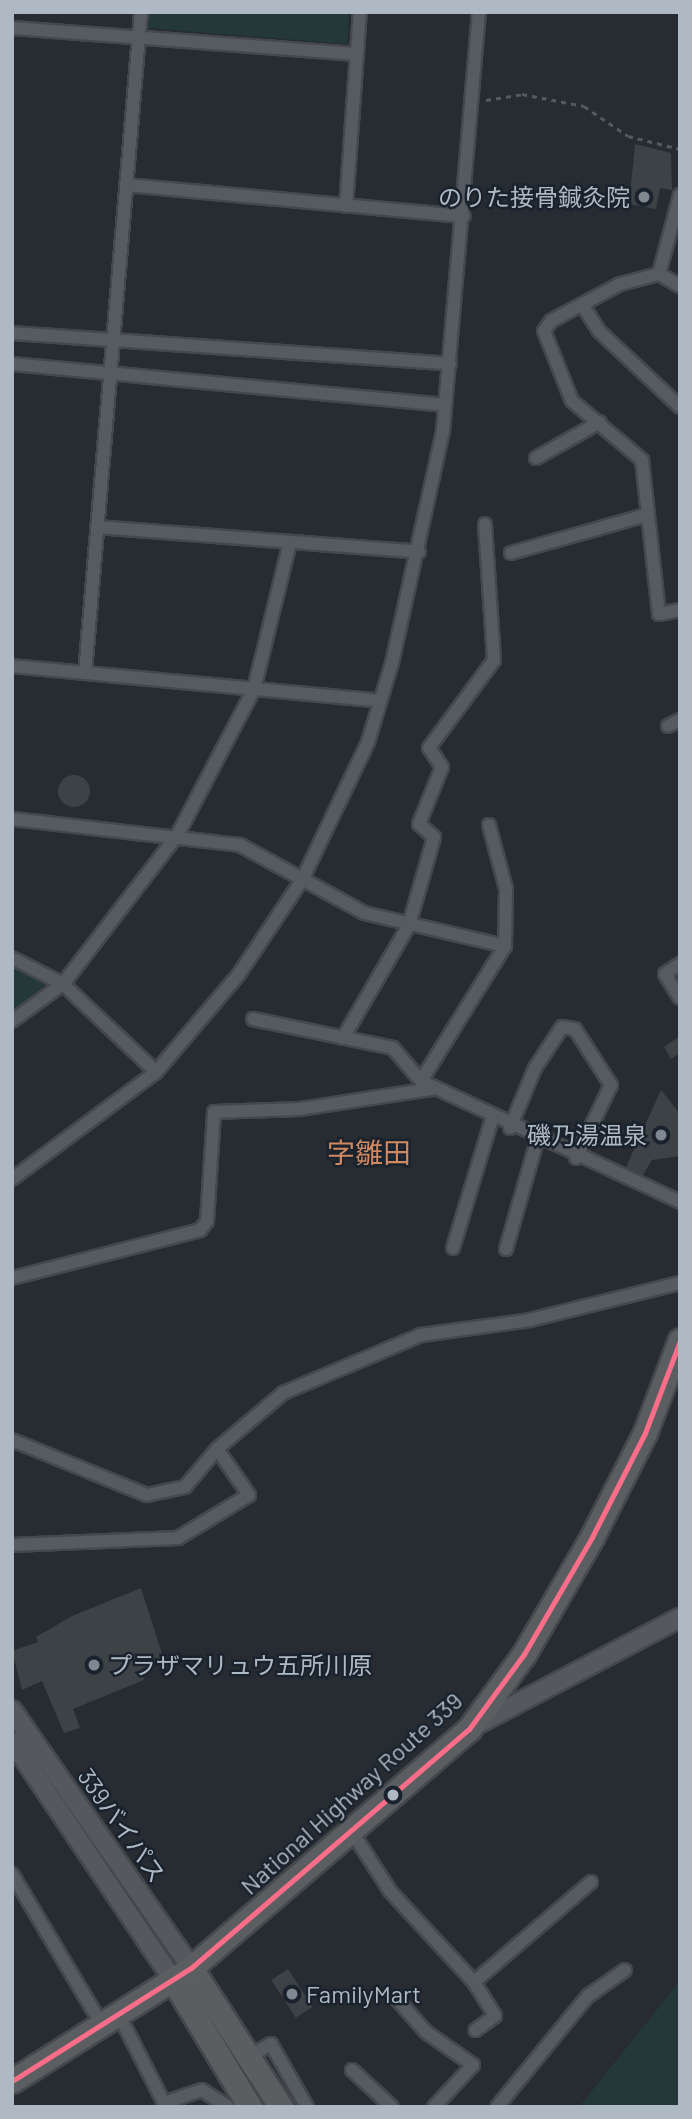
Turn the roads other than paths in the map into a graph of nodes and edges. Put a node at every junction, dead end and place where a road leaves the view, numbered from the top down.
1 (141, 12) edge
2 (360, 12) edge
3 (479, 12) edge
4 (12, 28) edge
5 (139, 37) junction
6 (357, 54) junction
7 (127, 186) junction
8 (680, 195) edge
9 (346, 206) junction
10 (464, 215) junction
11 (659, 274) junction
12 (680, 286) edge
13 (583, 306) junction
14 (12, 332) edge
15 (111, 338) junction
16 (12, 363) edge
17 (450, 364) junction
18 (108, 374) junction
19 (443, 405) junction
20 (680, 407) edge
21 (600, 422) junction
22 (536, 457) dead end
23 (646, 515) junction
24 (485, 524) dead end
25 (97, 527) junction
26 (290, 542) junction
27 (419, 552) junction
28 (511, 553) dead end
29 (680, 610) edge
30 (12, 666) edge
31 (85, 673) junction
32 (254, 689) junction
33 (379, 701) junction
34 (12, 820) edge
35 (489, 825) dead end
36 (178, 834) junction
37 (302, 880) junction
38 (409, 925) junction
39 (505, 946) junction
40 (12, 958) edge
41 (680, 964) edge
42 (64, 984) junction
43 (680, 998) edge
44 (254, 1019) dead end
45 (12, 1021) edge
46 (343, 1038) junction
47 (156, 1072) junction
48 (426, 1085) junction
49 (492, 1119) junction
50 (510, 1128) junction
51 (537, 1141) junction
52 (576, 1158) junction
53 (12, 1179) edge
54 (680, 1202) edge
55 (453, 1248) dead end
56 (506, 1249) dead end
57 (12, 1278) edge
58 (680, 1283) edge
59 (680, 1340) edge
60 (12, 1440) edge
61 (217, 1449) junction
62 (12, 1545) edge
63 (680, 1618) edge
64 (12, 1710) edge
65 (469, 1729) junction
66 (12, 1741) edge
67 (352, 1832) junction
68 (12, 1874) edge
69 (591, 1882) dead end
70 (625, 1970) dead end
71 (182, 1974) junction
72 (474, 1982) junction
73 (396, 1998) dead end
74 (110, 2020) junction
75 (477, 2030) dead end
76 (252, 2055) junction
77 (352, 2070) dead end
78 (12, 2081) edge
79 (161, 2105) edge
80 (228, 2107) edge
81 (250, 2107) edge
82 (281, 2107) edge
83 (307, 2107) edge
84 (392, 2107) edge
85 (434, 2107) edge
86 (497, 2107) edge

1 - 5 street
2 - 6 street
3 - 10 street
4 - 5 street
5 - 6 street
5 - 7 street
6 - 9 street
7 - 9 street
7 - 15 street
8 - 11 street
9 - 10 street
10 - 17 street
11 - 12 street
11 - 13 street
13 - 20 street
13 - 21 street
14 - 15 street
15 - 17 street
15 - 18 street
16 - 18 street
17 - 19 street
18 - 19 street
18 - 25 street
19 - 27 street
21 - 22 street
21 - 23 street
23 - 28 street
23 - 29 street
24 - 38 street
25 - 26 street
25 - 31 street
26 - 27 street
26 - 32 street
27 - 33 street
30 - 31 street
31 - 32 street
32 - 33 street
32 - 36 street
33 - 37 street
34 - 36 street
35 - 39 street
36 - 37 street
36 - 42 street
37 - 38 street
37 - 47 street
38 - 39 street
38 - 46 street
39 - 48 street
40 - 42 street
41 - 43 street
42 - 45 street
42 - 47 street
44 - 46 street
46 - 48 street
47 - 53 street
48 - 49 street
48 - 57 street
49 - 50 street
49 - 55 street
50 - 51 street
50 - 52 street
51 - 52 street
51 - 56 street
52 - 54 street
58 - 61 street
59 - 65 highway, National Highway Route 339
60 - 61 street
61 - 62 street
63 - 65 street
64 - 71 street, 339バイパス
65 - 67 highway, National Highway Route 339
66 - 71 street
67 - 71 highway, National Highway Route 339
67 - 72 street
68 - 74 street
69 - 72 street
70 - 86 street
71 - 74 highway, National Highway Route 339
71 - 76 highway
71 - 81 highway
72 - 75 street
73 - 85 street
74 - 78 highway, National Highway Route 339
74 - 79 street
76 - 82 highway
76 - 83 street
77 - 84 street
79 - 80 street

